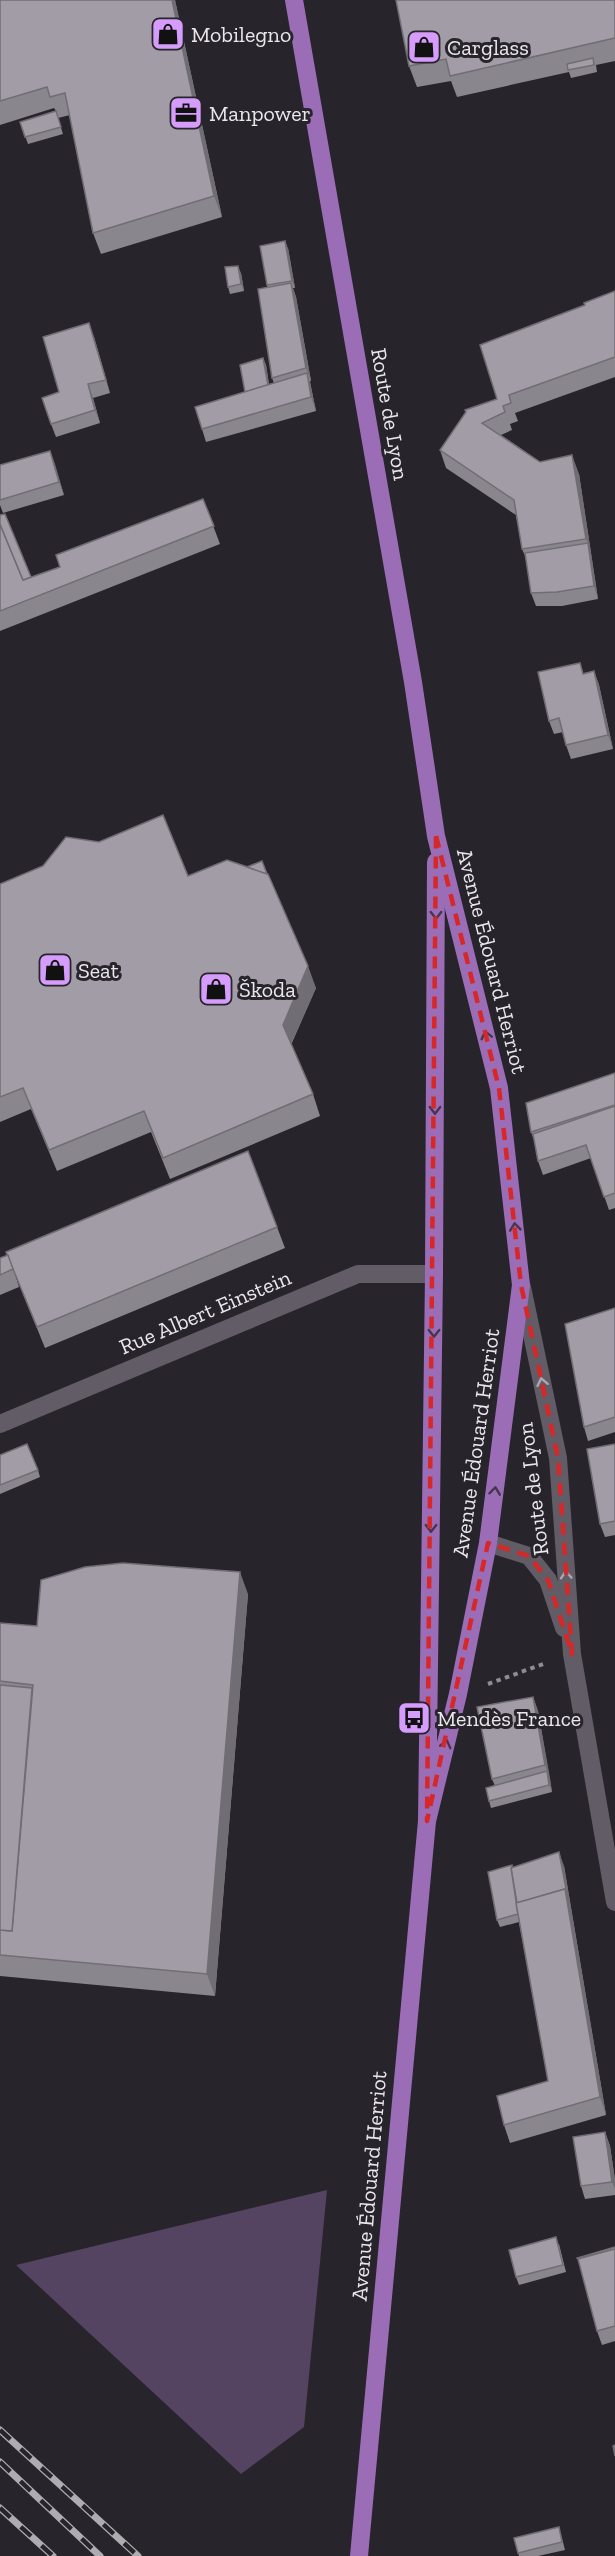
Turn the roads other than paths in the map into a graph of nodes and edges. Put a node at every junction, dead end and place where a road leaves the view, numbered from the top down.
1 (294, 0) edge
2 (436, 836) junction
3 (434, 1274) junction
4 (521, 1285) junction
5 (0, 1424) edge
6 (488, 1543) junction
7 (572, 1654) junction
8 (427, 1821) junction
9 (615, 1902) edge
10 (359, 2556) edge

1 - 2 main road, Route de Lyon
2 -> 3 main road, Avenue Édouard Herriot
4 -> 2 main road, Avenue Édouard Herriot
3 - 5 street, Rue Albert Einstein
3 -> 8 main road, Avenue Édouard Herriot
6 -> 4 main road, Avenue Édouard Herriot
7 -> 4 street, Route de Lyon
6 - 7 street, Route de Lyon
8 -> 6 main road, Avenue Édouard Herriot
7 - 9 street, Route de Lyon
8 - 10 main road, Avenue Édouard Herriot

